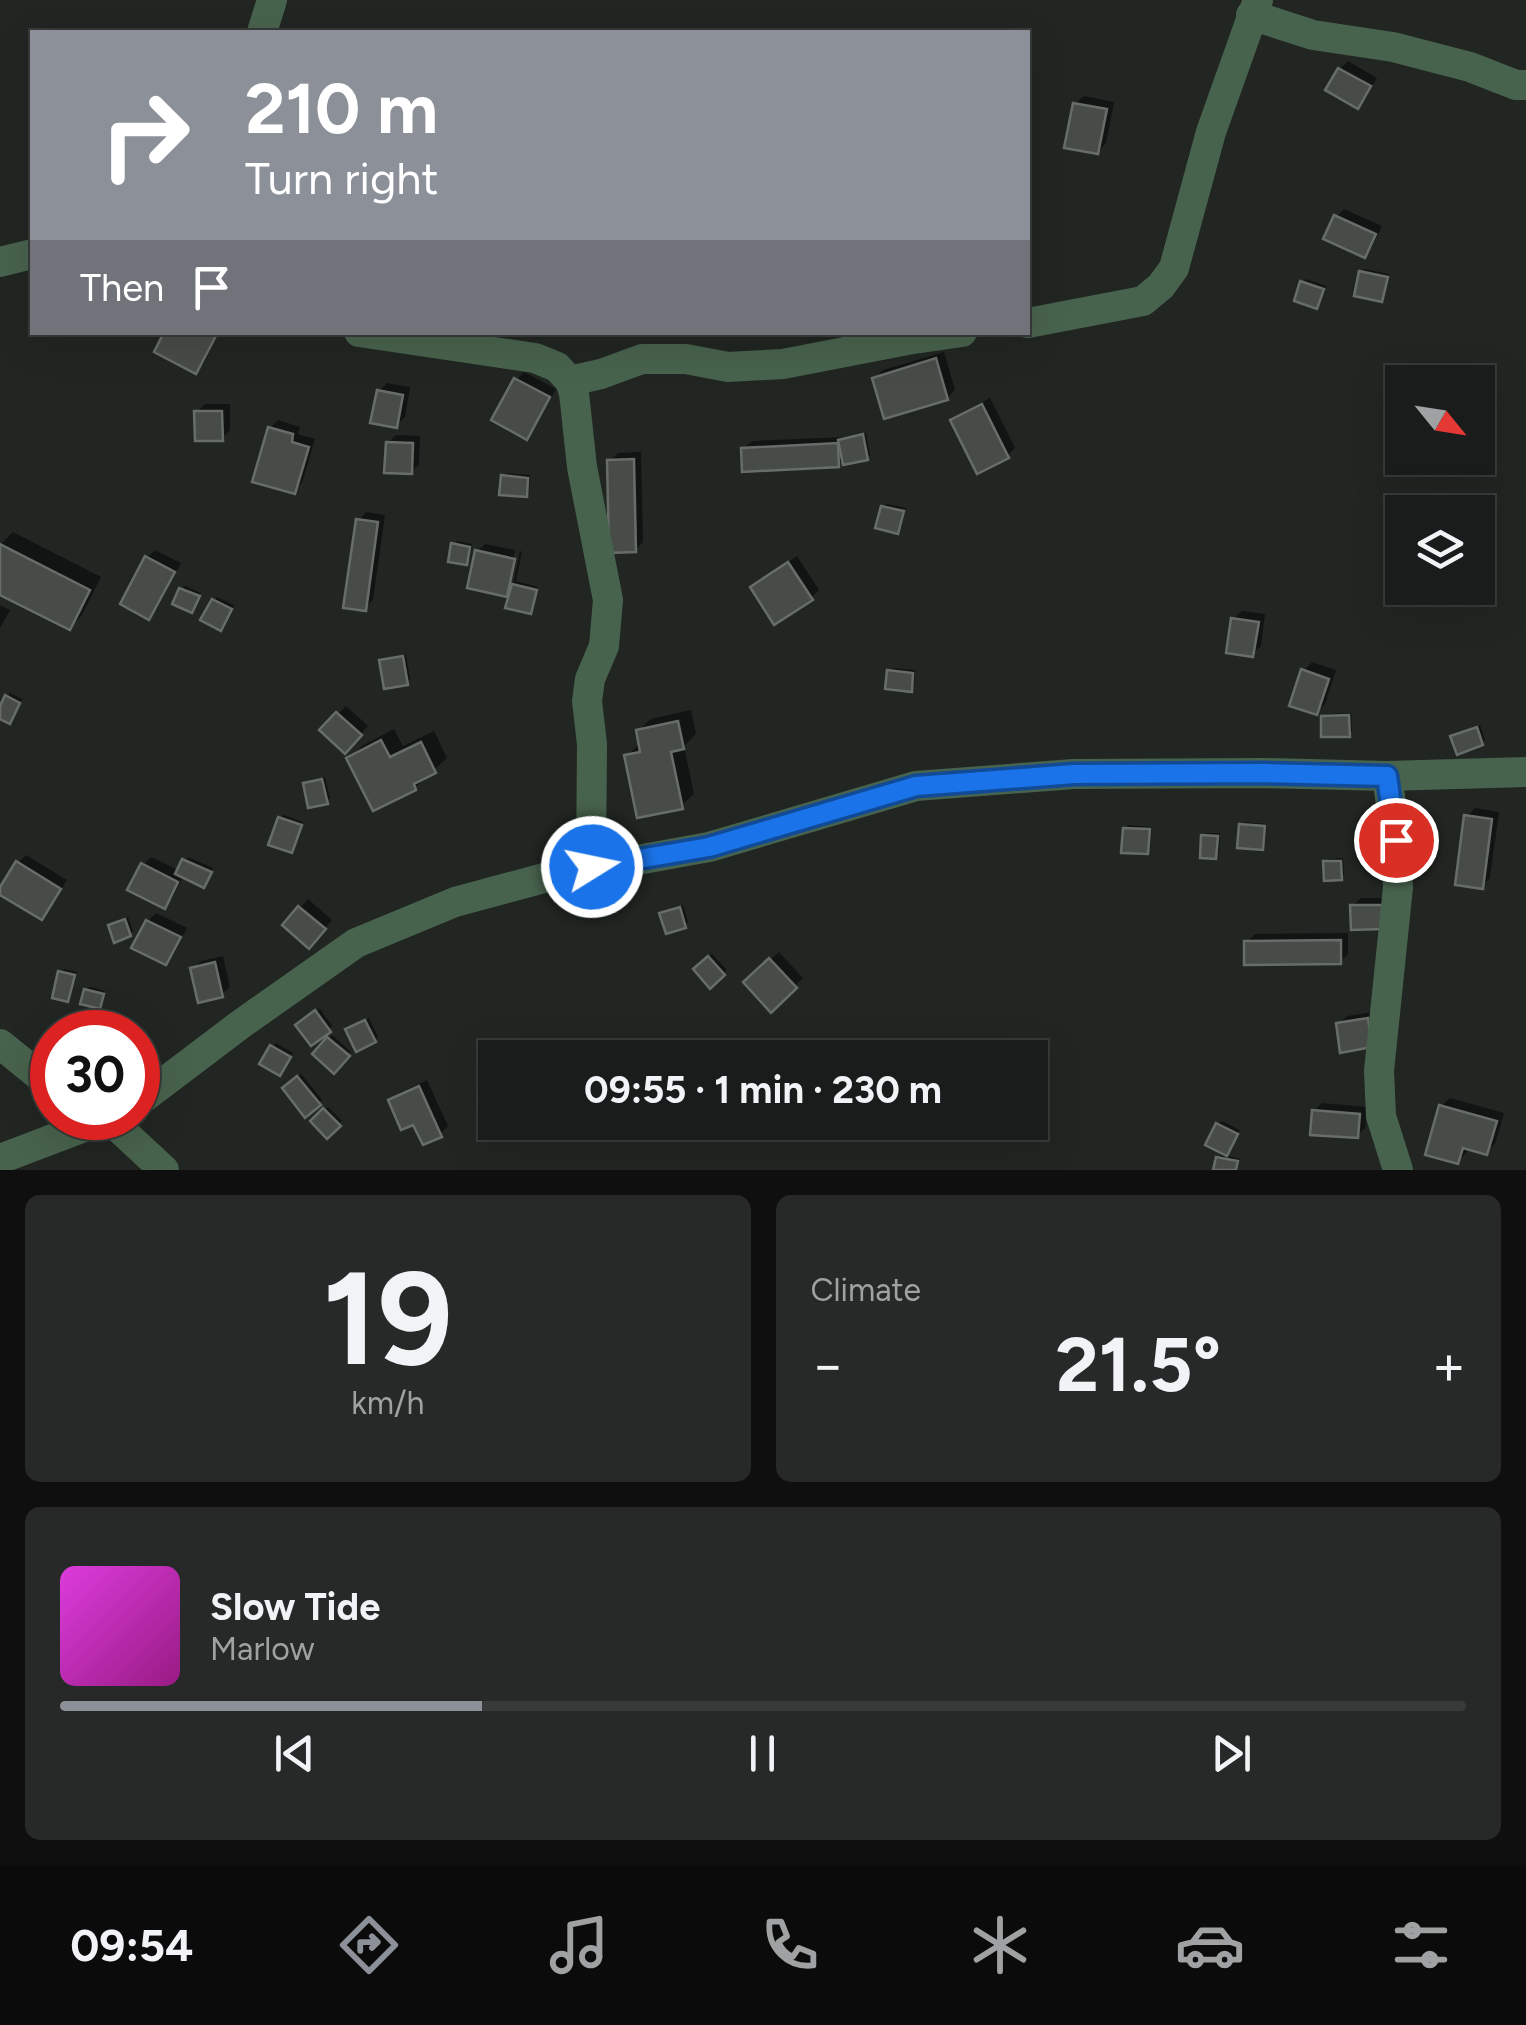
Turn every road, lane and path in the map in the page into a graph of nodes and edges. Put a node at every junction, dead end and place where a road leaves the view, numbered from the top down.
1 (272, 0) edge
2 (1255, 8) edge
3 (263, 30) edge
4 (1526, 85) edge
5 (30, 254) edge
6 (0, 262) edge
7 (1030, 323) edge
8 (379, 335) edge
9 (941, 335) edge
10 (570, 381) junction
11 (1526, 772) edge
12 (1387, 776) junction
13 (592, 867) junction
14 (0, 1044) edge
15 (30, 1068) edge
16 (160, 1085) edge
17 (47, 1140) edge
18 (125, 1140) edge
19 (0, 1159) edge
20 (164, 1170) edge
21 (1398, 1170) edge

1 - 3 street
2 - 4 street
2 - 7 street
5 - 6 street
8 - 10 street
9 - 10 street
10 - 13 street
11 - 12 street
12 - 13 street
12 - 21 street
13 - 16 street
14 - 15 street
17 - 19 street
18 - 20 street

